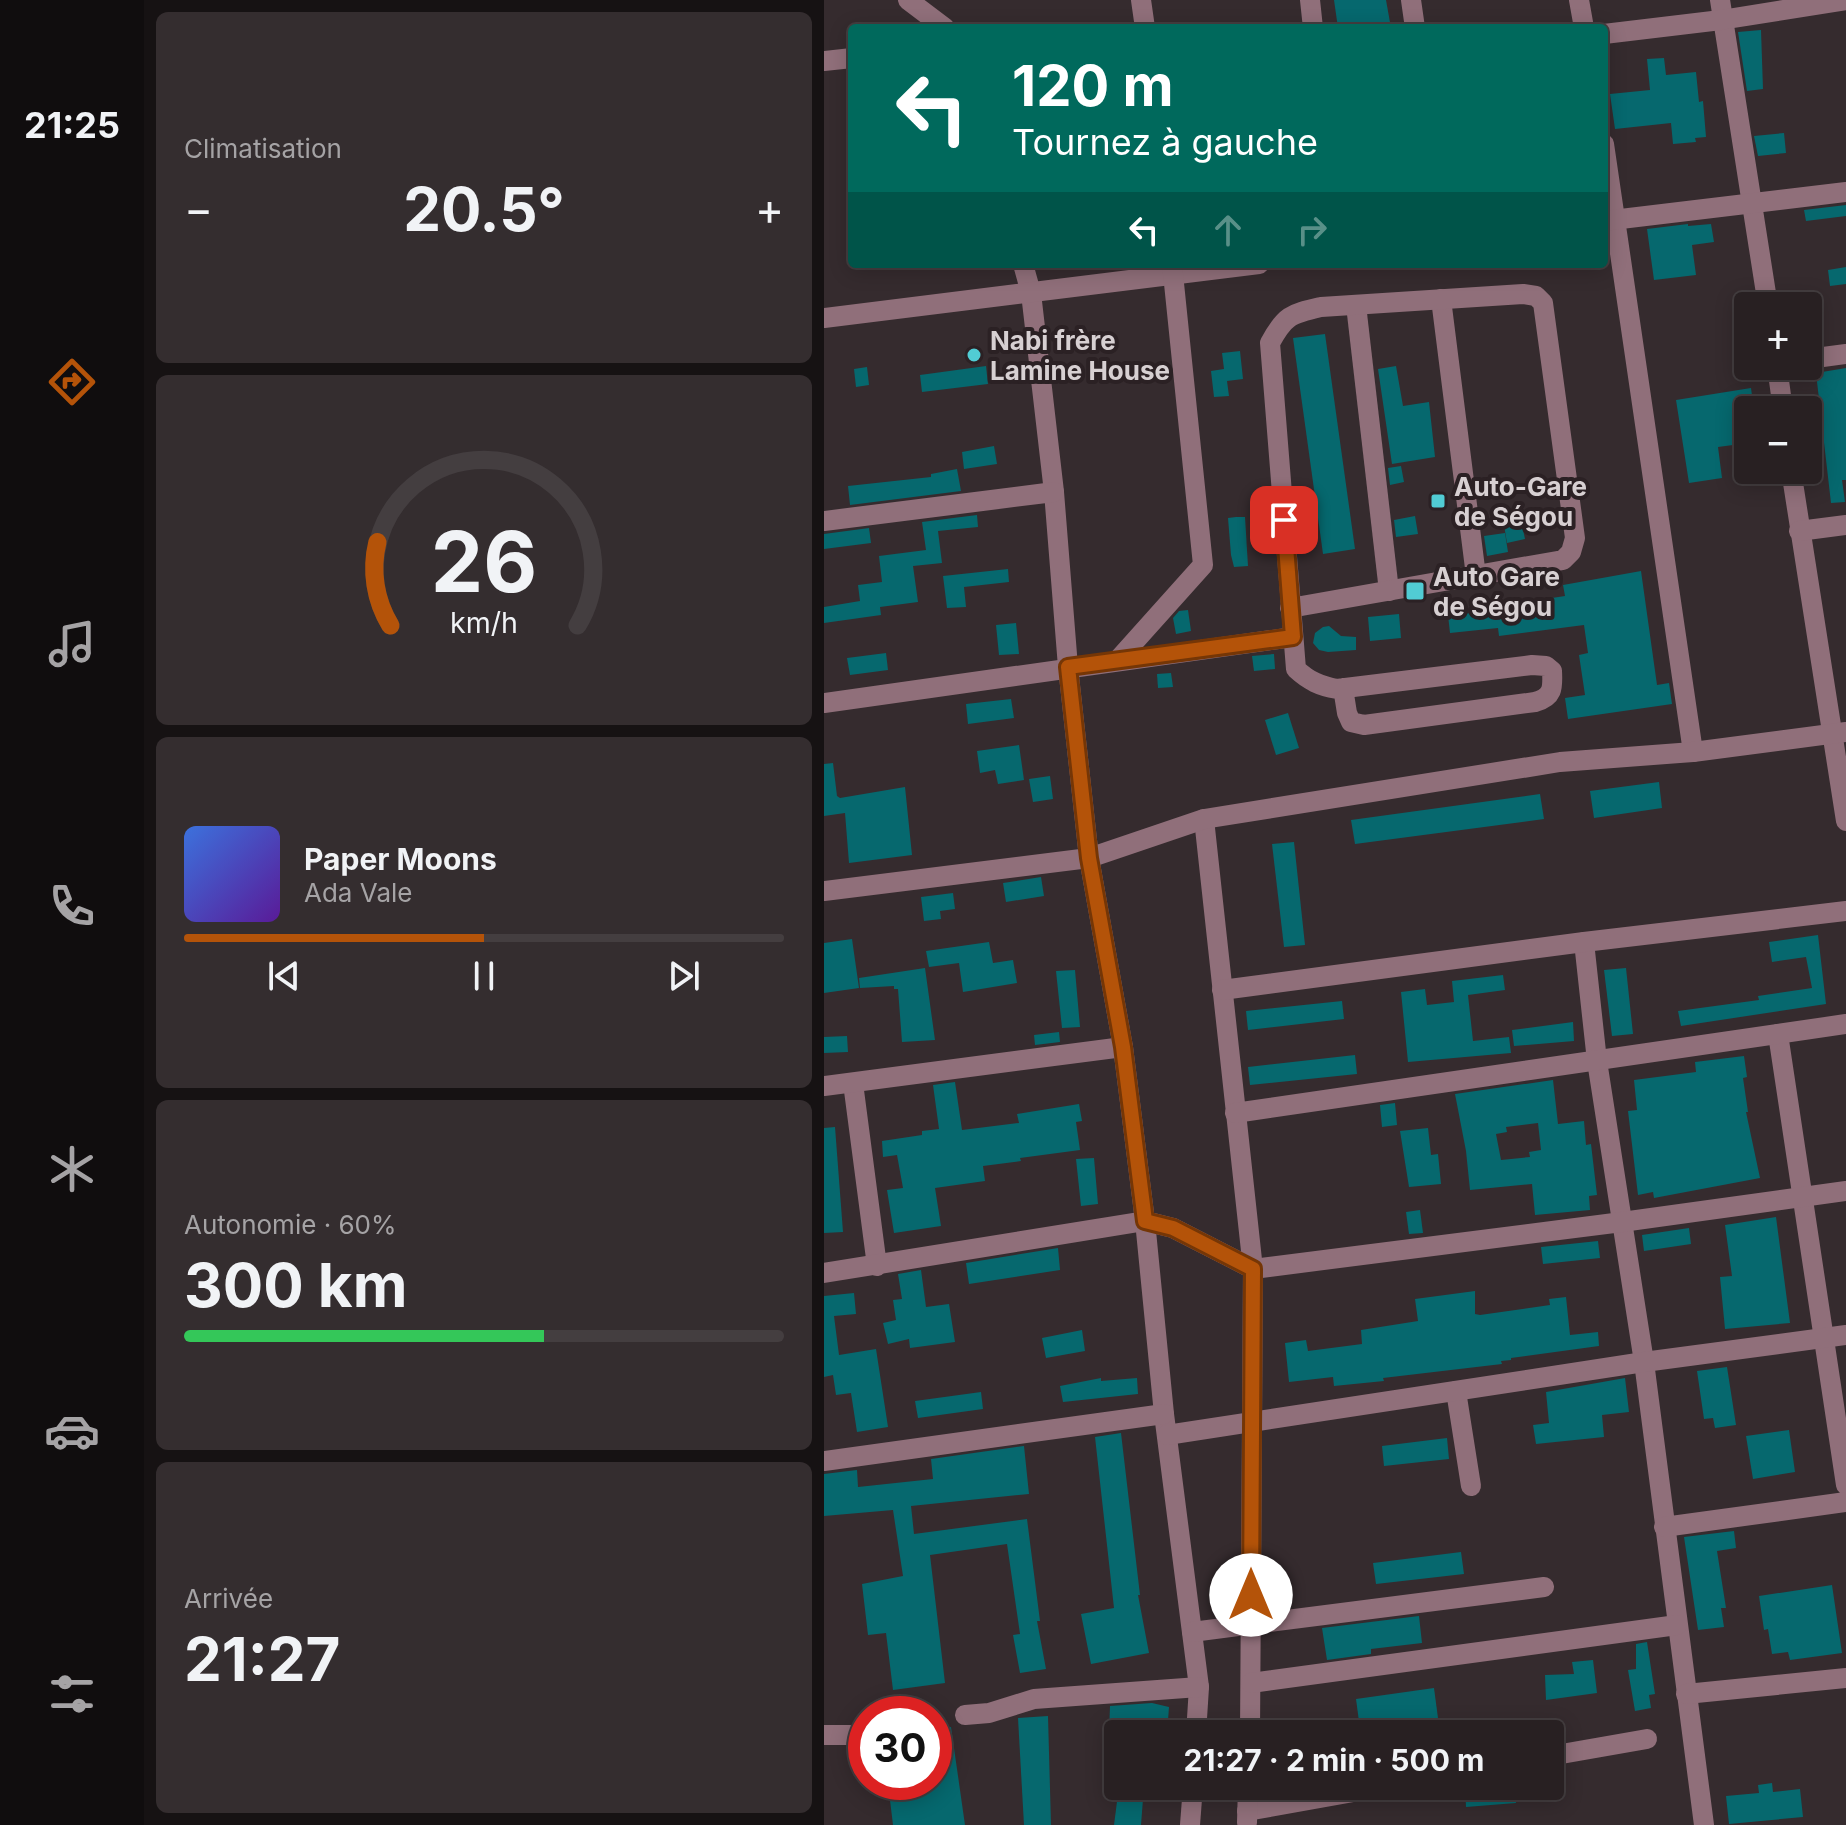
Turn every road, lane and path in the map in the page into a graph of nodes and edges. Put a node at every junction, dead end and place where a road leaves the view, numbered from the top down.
1 (908, 0) edge
2 (1141, 0) edge
3 (1310, 0) edge
4 (1411, 0) edge
5 (1579, 0) edge
6 (1846, 0) edge
7 (1721, 10) edge
8 (940, 24) edge
9 (1144, 24) edge
10 (1313, 24) edge
11 (1414, 24) edge
12 (1583, 24) edge
13 (1608, 33) edge
14 (848, 58) edge
15 (824, 61) edge
16 (1846, 192) edge
17 (1608, 195) edge
18 (1753, 202) junction
19 (1610, 220) edge
20 (1024, 268) edge
21 (1173, 269) edge
22 (1766, 292) edge
23 (1031, 293) junction
24 (1441, 299) junction
25 (1356, 305) junction
26 (824, 318) edge
27 (1846, 354) edge
28 (1822, 357) edge
29 (1793, 484) edge
30 (1054, 492) junction
31 (824, 521) edge
32 (1846, 525) edge
33 (1799, 531) junction
34 (1476, 576) junction
35 (1389, 591) junction
36 (1290, 608) junction
37 (1293, 637) junction
38 (1117, 661) junction
39 (1068, 667) junction
40 (1343, 688) junction
41 (824, 703) edge
42 (1839, 732) edge
43 (1693, 752) junction
44 (1204, 819) junction
45 (1846, 821) edge
46 (1089, 858) junction
47 (824, 891) edge
48 (1846, 911) edge
49 (1584, 942) junction
50 (1222, 990) junction
51 (1846, 1024) edge
52 (1778, 1034) junction
53 (1123, 1047) junction
54 (1597, 1061) junction
55 (853, 1083) junction
56 (824, 1086) edge
57 (1235, 1113) junction
58 (1846, 1191) edge
59 (1803, 1197) junction
60 (1145, 1221) junction
61 (1622, 1222) junction
62 (877, 1266) junction
63 (1253, 1269) junction
64 (824, 1273) edge
65 (1846, 1335) edge
66 (1824, 1338) junction
67 (1644, 1362) junction
68 (1456, 1391) junction
69 (1251, 1422) junction
70 (1166, 1425) junction
71 (824, 1461) edge
72 (1846, 1485) edge
73 (1471, 1486) dead end
74 (1846, 1502) edge
75 (1664, 1527) junction
76 (1544, 1587) dead end
77 (1251, 1624) junction
78 (1677, 1625) junction
79 (1192, 1632) junction
80 (1846, 1678) edge
81 (1251, 1683) junction
82 (1199, 1687) junction
83 (1686, 1694) junction
84 (965, 1715) dead end
85 (1197, 1720) edge
86 (1250, 1720) edge
87 (824, 1735) edge
88 (848, 1735) edge
89 (1647, 1739) dead end
90 (1564, 1754) edge
91 (1192, 1800) edge
92 (1326, 1800) edge
93 (1247, 1818) edge
94 (1190, 1825) edge
95 (1704, 1825) edge

1 - 8 street
2 - 9 street
3 - 10 street
4 - 11 street
5 - 12 street
6 - 7 street
7 - 13 street
7 - 18 street
14 - 15 street
16 - 18 street
17 - 19 street
18 - 19 street
18 - 22 street
19 - 43 street
20 - 23 street
21 - 23 street
21 - 38 street
23 - 26 street
23 - 30 street
24 - 25 street
24 - 34 street
24 - 34 street
25 - 35 street
25 - 36 street
27 - 28 street
29 - 33 street
30 - 31 street
30 - 39 street
32 - 33 street
33 - 42 street
34 - 35 street
35 - 36 street
36 - 37 street
37 - 38 street
37 - 40 street
38 - 39 street
39 - 41 street
39 - 46 street
40 - 40 street
42 - 43 street
42 - 45 street
43 - 44 street
44 - 46 street
44 - 50 street
46 - 47 street
46 - 53 street
48 - 49 street
49 - 50 street
49 - 54 street
50 - 57 street
51 - 52 street
52 - 54 street
52 - 59 street
53 - 55 street
53 - 60 street
54 - 57 street
54 - 61 street
55 - 56 street
55 - 62 street
57 - 63 street
58 - 59 street
59 - 61 street
59 - 66 street
60 - 62 street
60 - 63 street
60 - 70 street
61 - 63 street
61 - 67 street
62 - 64 street
63 - 69 street
65 - 66 street
66 - 67 street
66 - 72 street
67 - 68 street
67 - 75 street
68 - 69 street
68 - 73 street
69 - 70 street
69 - 77 street
70 - 71 street
70 - 79 street
74 - 75 street
75 - 78 street
76 - 77 street
77 - 79 street
77 - 81 street
78 - 81 street
78 - 83 street
79 - 82 street
80 - 83 street
81 - 86 street
82 - 84 street
82 - 85 street
83 - 95 street
87 - 88 street
89 - 90 street
91 - 94 street
92 - 93 street

